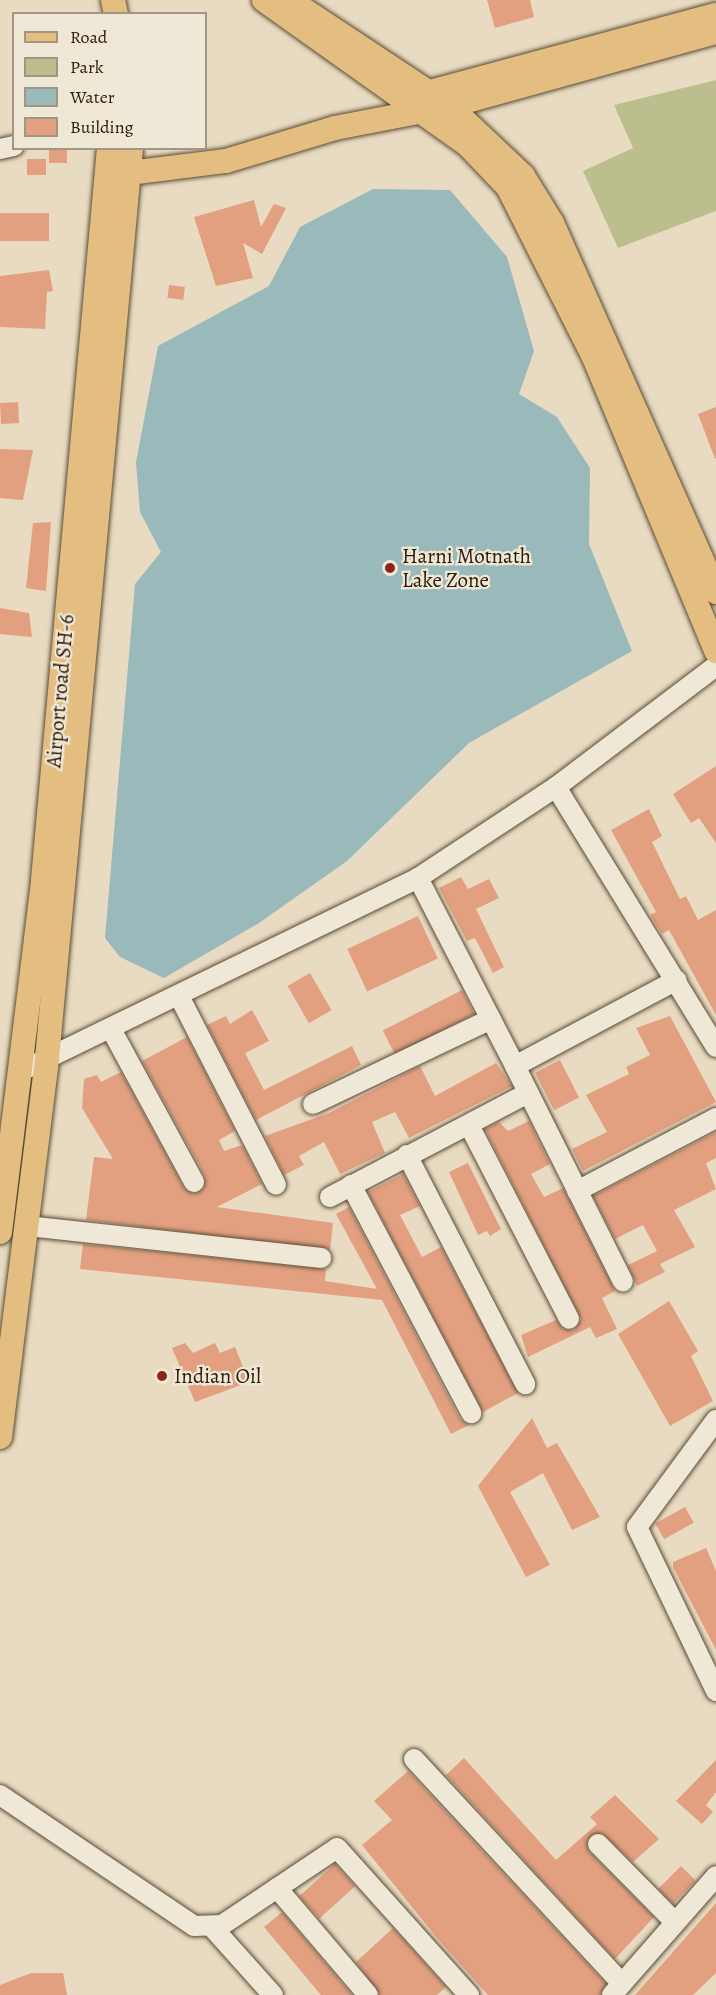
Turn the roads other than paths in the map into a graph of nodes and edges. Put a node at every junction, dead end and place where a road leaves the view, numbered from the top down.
1 (264, 0) edge
2 (298, 2) edge
3 (716, 15) edge
4 (716, 32) edge
5 (415, 102) junction
6 (450, 106) junction
7 (110, 150) edge
8 (130, 150) edge
9 (117, 175) junction
10 (81, 589) junction
11 (716, 592) edge
12 (716, 651) edge
13 (716, 666) edge
14 (556, 787) junction
15 (418, 878) junction
16 (677, 980) junction
17 (178, 996) junction
18 (491, 1020) junction
19 (111, 1029) junction
20 (716, 1047) edge
21 (47, 1059) junction
22 (515, 1066) junction
23 (19, 1072) junction
24 (528, 1093) junction
25 (313, 1104) dead end
26 (716, 1118) edge
27 (470, 1125) junction
28 (407, 1155) junction
29 (194, 1182) dead end
30 (276, 1185) dead end
31 (351, 1185) junction
32 (577, 1191) junction
33 (330, 1197) dead end
34 (27, 1226) junction
35 (0, 1232) edge
36 (321, 1258) dead end
37 (623, 1282) dead end
38 (568, 1319) dead end
39 (525, 1384) dead end
40 (471, 1413) dead end
41 (716, 1420) edge
42 (0, 1437) edge
43 (716, 1692) edge
44 (414, 1760) dead end
45 (0, 1795) edge
46 (598, 1844) dead end
47 (716, 1876) edge
48 (276, 1888) junction
49 (674, 1921) junction
50 (213, 1928) junction
51 (617, 1990) edge
52 (273, 1995) edge
53 (368, 1995) edge
54 (469, 1995) edge

1 - 5 main road
2 - 5 main road
3 - 5 main road
4 - 6 main road
5 - 6 main road
5 - 9 main road
5 - 12 main road
6 - 11 main road
7 - 9 main road
8 - 9 main road
9 - 10 main road
10 - 21 main road
10 - 23 main road, Airport road SH-6
13 - 14 street
14 - 15 street
14 - 16 street
15 - 17 street
15 - 18 street
16 - 20 street
16 - 22 street
17 - 19 street
17 - 30 street
18 - 22 street
18 - 25 street
19 - 21 street
19 - 29 street
21 - 23 street
21 - 34 main road
22 - 24 street
23 - 35 main road, Airport road SH-6
24 - 27 street
24 - 32 street
26 - 32 street
27 - 28 street
27 - 38 street
28 - 31 street
28 - 39 street
31 - 33 street
31 - 40 street
32 - 37 street
34 - 36 street
34 - 42 main road
41 - 43 street
44 - 51 street
45 - 50 street
46 - 49 street
47 - 49 street
48 - 50 street
48 - 53 street
48 - 54 street
49 - 51 street
50 - 52 street

